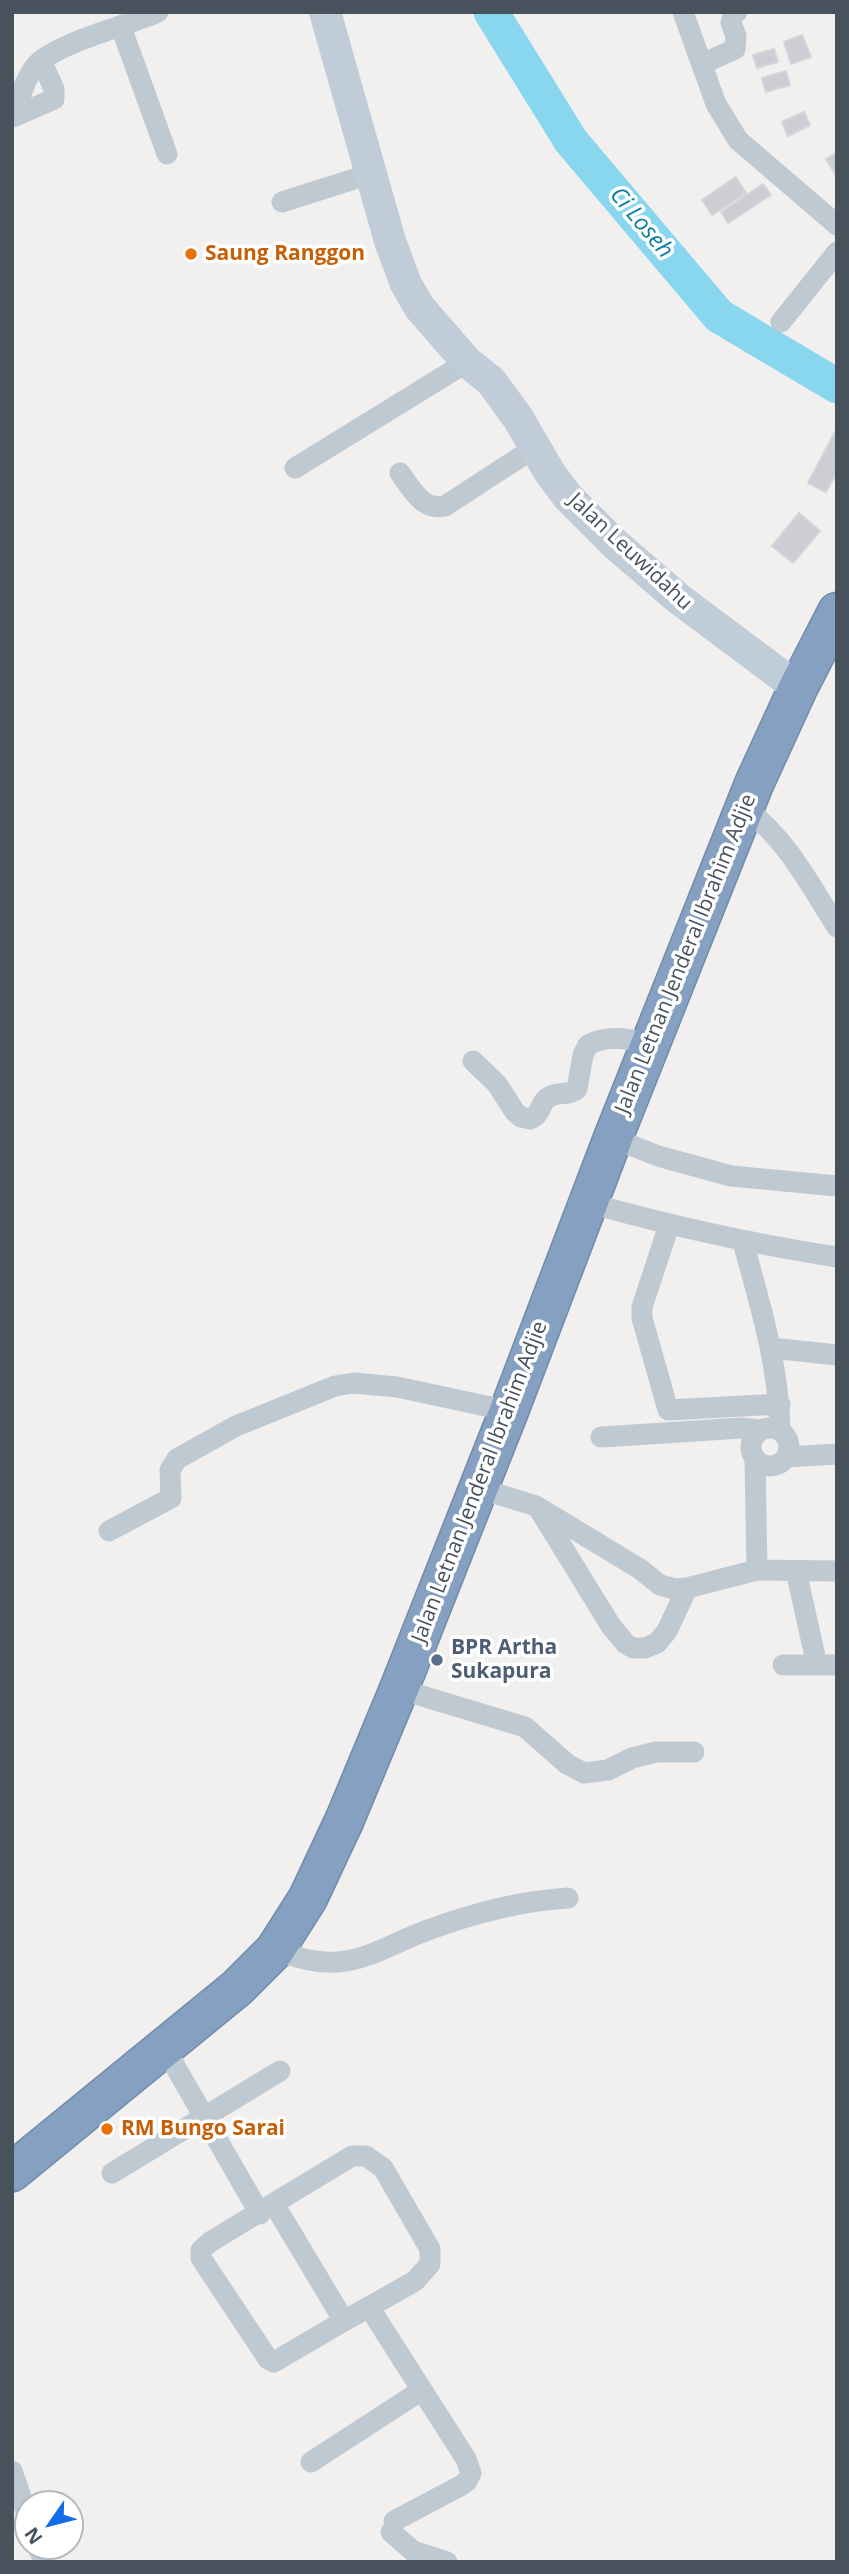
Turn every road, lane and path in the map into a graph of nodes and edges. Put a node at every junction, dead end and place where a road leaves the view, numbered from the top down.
1 (158, 12) edge
2 (325, 12) edge
3 (683, 12) edge
4 (737, 12) edge
5 (121, 27) junction
6 (41, 60) junction
7 (702, 64) junction
8 (13, 116) edge
9 (167, 154) dead end
10 (370, 174) junction
11 (282, 202) dead end
12 (837, 225) edge
13 (837, 253) edge
14 (781, 322) dead end
15 (467, 362) junction
16 (534, 447) junction
17 (295, 468) dead end
18 (400, 473) dead end
19 (837, 612) edge
20 (798, 688) junction
21 (746, 809) junction
22 (837, 928) edge
23 (650, 1044) junction
24 (473, 1061) dead end
25 (613, 1138) junction
26 (837, 1186) edge
27 (589, 1203) junction
28 (669, 1225) junction
29 (743, 1242) junction
30 (837, 1257) edge
31 (771, 1348) junction
32 (837, 1355) edge
33 (780, 1404) junction
34 (668, 1410) junction
35 (509, 1411) junction
36 (771, 1430) junction
37 (674, 1433) junction
38 (601, 1437) dead end
39 (837, 1454) edge
40 (786, 1457) junction
41 (755, 1460) junction
42 (478, 1488) junction
43 (536, 1506) junction
44 (109, 1531) dead end
45 (757, 1570) junction
46 (796, 1571) junction
47 (837, 1571) edge
48 (687, 1588) junction
49 (783, 1665) dead end
50 (827, 1665) edge
51 (399, 1689) junction
52 (694, 1752) dead end
53 (568, 1898) dead end
54 (275, 1950) junction
55 (164, 2047) junction
56 (280, 2071) dead end
57 (204, 2119) junction
58 (12, 2172) edge
59 (111, 2173) dead end
60 (267, 2209) junction
61 (369, 2307) junction
62 (344, 2321) junction
63 (422, 2390) junction
64 (311, 2462) dead end
65 (12, 2471) edge
66 (19, 2490) edge
67 (447, 2562) edge

1 - 5 street
2 - 10 street, Jalan Leuwidahu
3 - 7 street
4 - 7 street
5 - 6 street
5 - 9 street
6 - 8 street
6 - 8 street
7 - 12 street
10 - 11 street
10 - 15 street, Jalan Leuwidahu
13 - 14 street
15 - 16 street, Jalan Leuwidahu
15 - 17 street
16 - 18 street
16 - 20 street, Jalan Leuwidahu
19 - 20 highway, Jalan Letnan Jenderal Ibrahim Adjie
20 - 21 highway, Jalan Letnan Jenderal Ibrahim Adjie
21 - 22 street
21 - 23 highway, Jalan Letnan Jenderal Ibrahim Adjie
23 - 24 street
23 - 25 highway, Jalan Letnan Jenderal Ibrahim Adjie
25 - 26 street
25 - 27 highway, Jalan Letnan Jenderal Ibrahim Adjie
27 - 28 street
27 - 35 highway, Jalan Letnan Jenderal Ibrahim Adjie
28 - 29 street
28 - 34 street
29 - 30 street
29 - 31 street
31 - 32 street
31 - 33 street
33 - 34 street
33 - 36 street
34 - 37 street
35 - 42 highway, Jalan Letnan Jenderal Ibrahim Adjie
35 - 44 street
36 - 37 street
36 - 40 street
36 - 41 street
37 - 38 street
39 - 40 street
40 - 41 street
41 - 45 street
42 - 43 street
42 - 51 highway, Jalan Letnan Jenderal Ibrahim Adjie
43 - 48 street
43 - 48 street
45 - 46 street
45 - 48 street
46 - 47 street
46 - 50 street
49 - 50 street
51 - 52 street
51 - 54 highway, Jalan Letnan Jenderal Ibrahim Adjie
53 - 54 street
54 - 55 highway, Jalan Letnan Jenderal Ibrahim Adjie
55 - 57 street
55 - 58 highway, Jalan Letnan Jenderal Ibrahim Adjie
56 - 57 street
57 - 59 street
57 - 60 street
60 - 61 street
60 - 62 street
60 - 62 street
61 - 62 street
61 - 63 street
63 - 64 street
63 - 67 street
65 - 66 street

